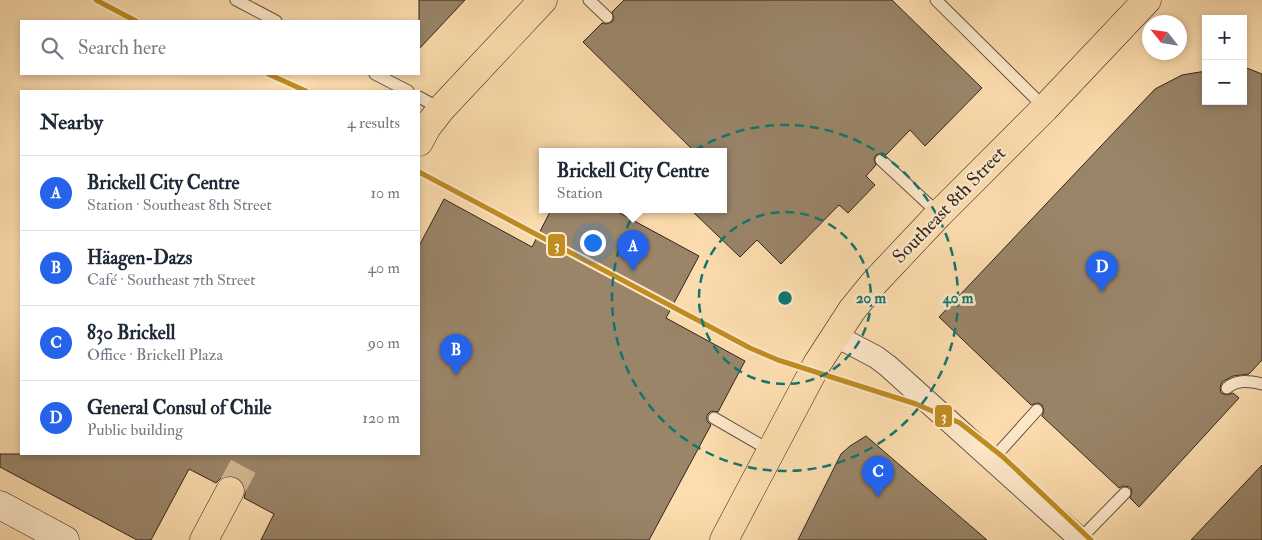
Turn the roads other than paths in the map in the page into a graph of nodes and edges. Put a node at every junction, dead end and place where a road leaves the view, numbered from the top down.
1 (236, 0) edge
2 (543, 0) edge
3 (589, 0) edge
4 (936, 0) edge
5 (1147, 0) edge
6 (607, 17) dead end
7 (274, 20) edge
8 (377, 75) edge
9 (406, 90) edge
10 (430, 103) edge
11 (1045, 108) junction
12 (420, 140) edge
13 (881, 160) dead end
14 (938, 214) junction
15 (836, 336) junction
16 (1262, 384) edge
17 (1227, 388) dead end
18 (1037, 410) dead end
19 (714, 418) dead end
20 (772, 451) junction
21 (992, 460) junction
22 (230, 491) tunnel mouth
23 (1125, 493) dead end
24 (0, 505) edge
25 (65, 540) edge
26 (204, 540) edge
27 (724, 540) edge
28 (1081, 540) edge

1 - 7 lane
2 - 10 main road
3 - 6 lane
4 - 11 lane
5 - 11 main road, Southeast 8th Street
8 - 9 lane
10 - 12 main road
11 - 14 main road, Southeast 8th Street
13 - 14 lane
14 - 15 main road, Southeast 8th Street
15 - 20 main road, Southeast 8th Street
15 - 21 street
16 - 17 lane
18 - 21 lane
19 - 20 lane
20 - 27 main road, Southeast 8th Street
21 - 28 street
22 - 26 main road
23 - 28 lane
24 - 25 main road

